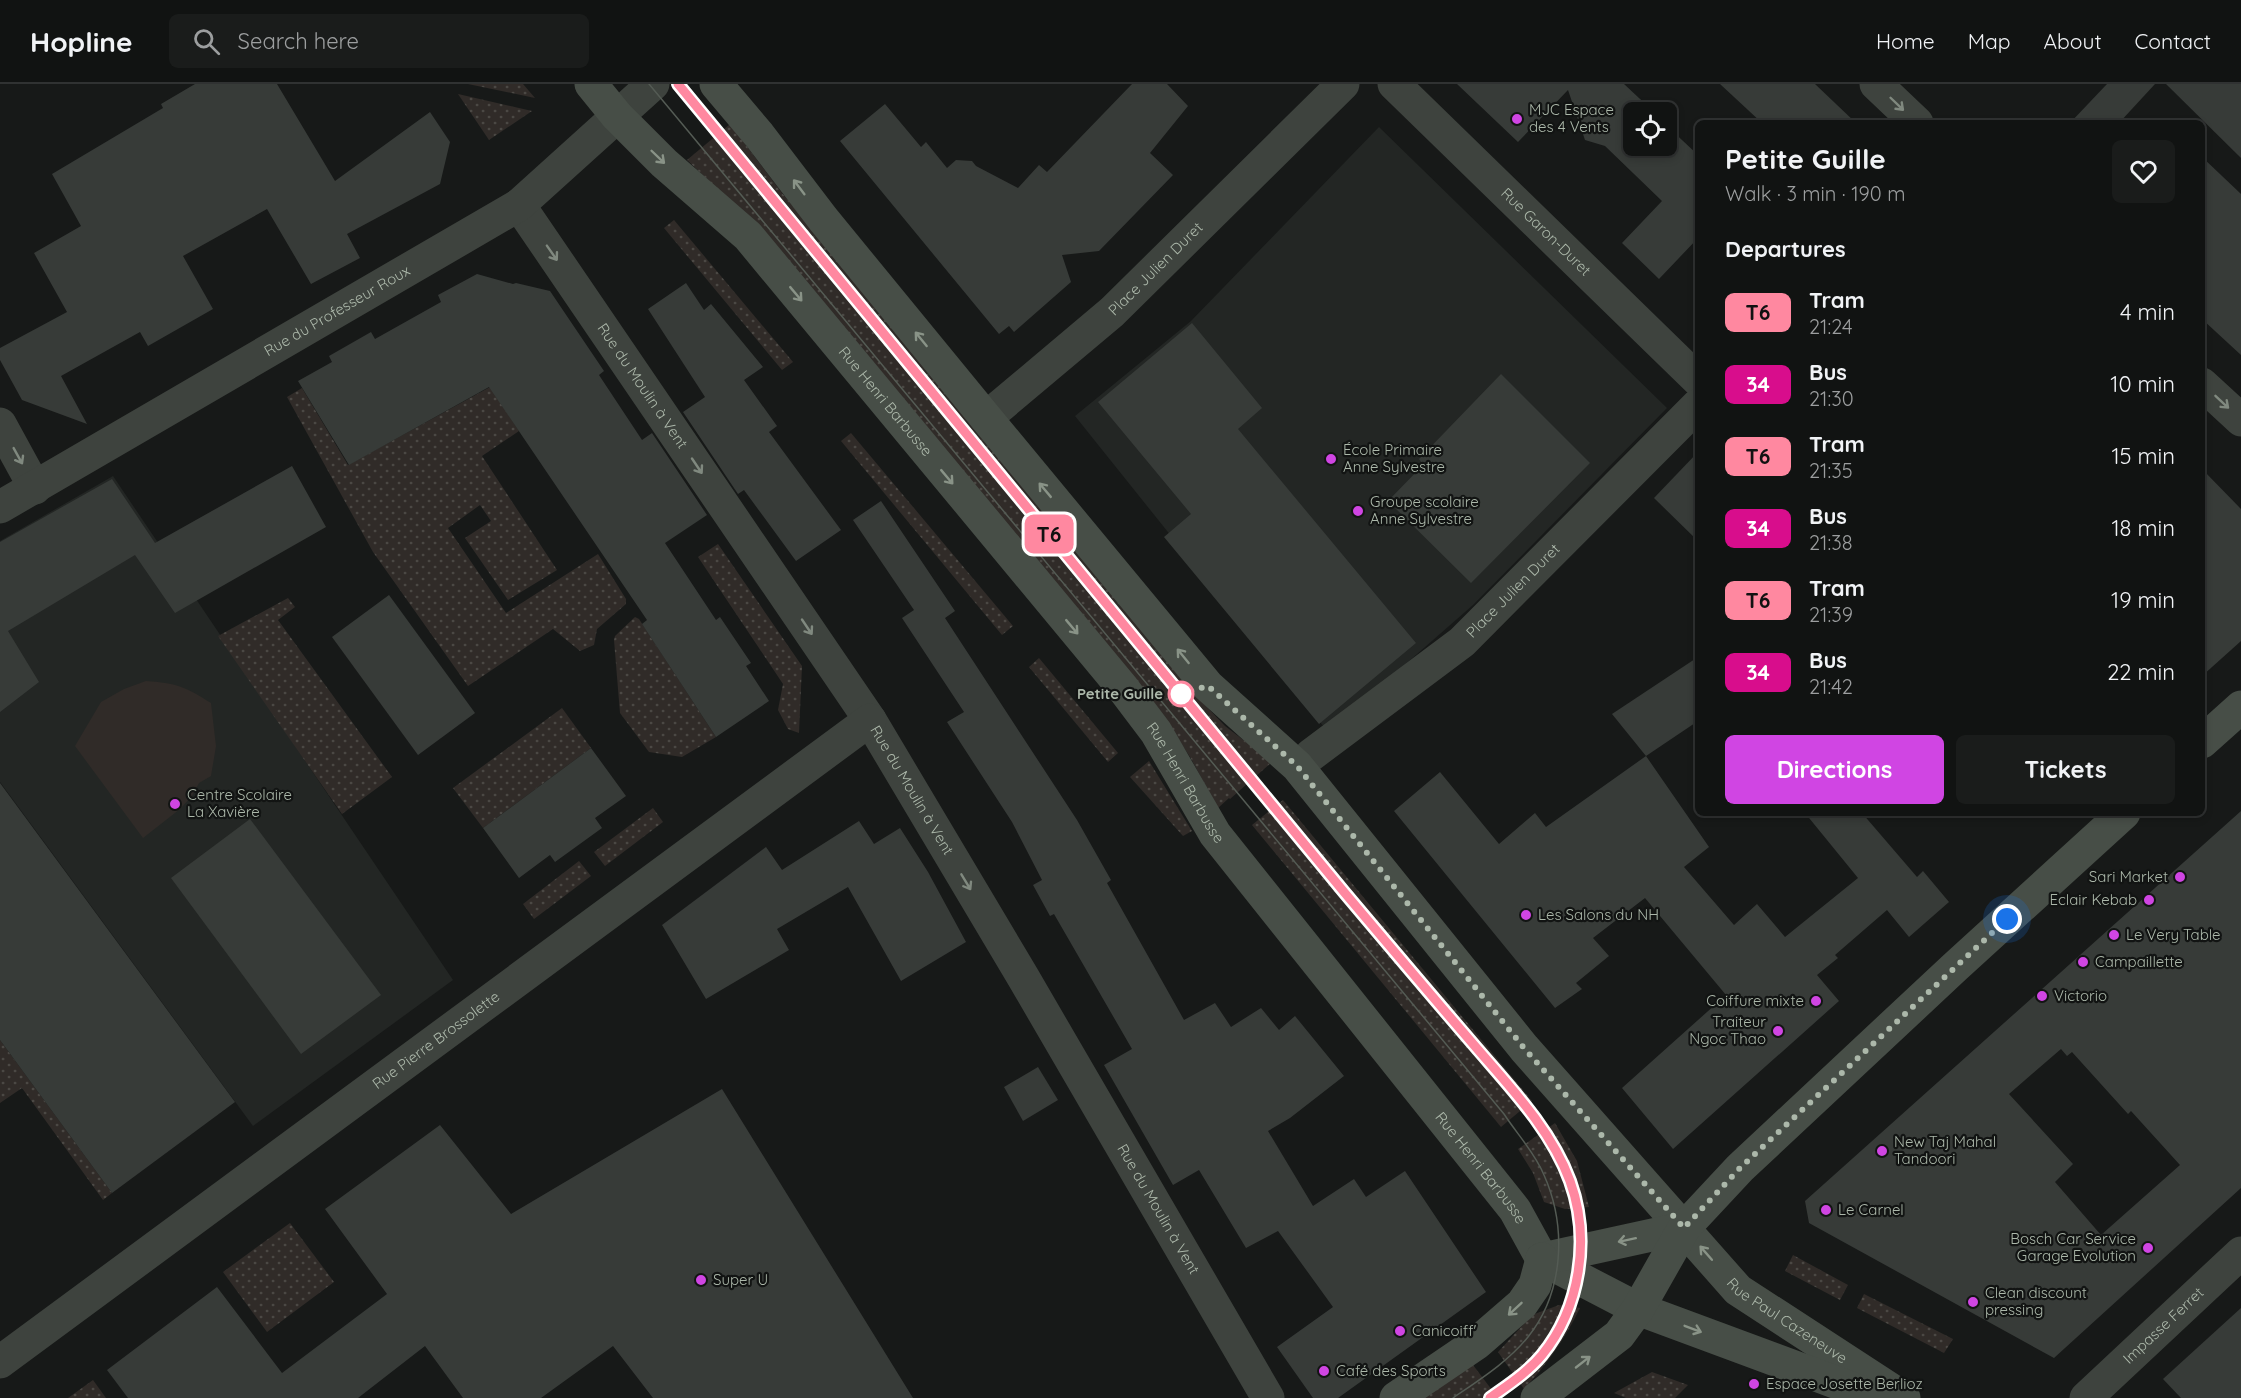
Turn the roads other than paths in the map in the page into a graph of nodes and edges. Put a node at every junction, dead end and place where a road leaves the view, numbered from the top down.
1 (591, 84) edge
2 (653, 84) edge
3 (716, 84) edge
4 (1343, 84) edge
5 (1394, 84) edge
6 (1876, 84) edge
7 (617, 116) junction
8 (1914, 120) edge
9 (519, 205) junction
10 (1695, 377) edge
11 (2205, 387) edge
12 (1695, 408) edge
13 (986, 418) junction
14 (2241, 420) edge
15 (0, 424) edge
16 (35, 488) junction
17 (0, 507) edge
18 (2241, 707) edge
19 (870, 720) junction
20 (2205, 739) edge
21 (1311, 755) dead end
22 (2121, 816) edge
23 (1684, 1228) junction
24 (2241, 1253) edge
25 (1542, 1259) junction
26 (1638, 1309) junction
27 (0, 1362) edge
28 (1268, 1398) edge
29 (1396, 1398) edge
30 (1537, 1398) edge
31 (1878, 1398) edge
32 (1904, 1398) edge
33 (2086, 1398) edge

1 - 7 street, Rue Henri Barbusse
2 - 7 street, Rue du Professeur Roux
13 -> 3 street
4 - 13 street, Place Julien Duret
5 - 10 street, Rue Garon-Duret
6 -> 8 street
7 - 9 street, Rue du Professeur Roux
7 -> 25 street, Rue Henri Barbusse
9 - 16 street, Rue du Professeur Roux
9 -> 19 street, Rue du Moulin à Vent
11 -> 14 street
12 - 21 street, Place Julien Duret
23 -> 13 street
15 -> 16 street
16 - 17 street, Rue du Professeur Roux
18 - 20 street
19 - 27 street, Rue Pierre Brossolette
19 -> 28 street, Rue du Moulin à Vent
22 - 23 street
23 -> 25 street
23 - 26 street
32 -> 23 street, Rue Paul Cazeneuve
24 - 33 street, Impasse Ferret
25 - 26 street, Rue Paul Cazeneuve
25 -> 29 street
30 -> 26 street
26 -> 31 street, Rue Paul Cazeneuve

